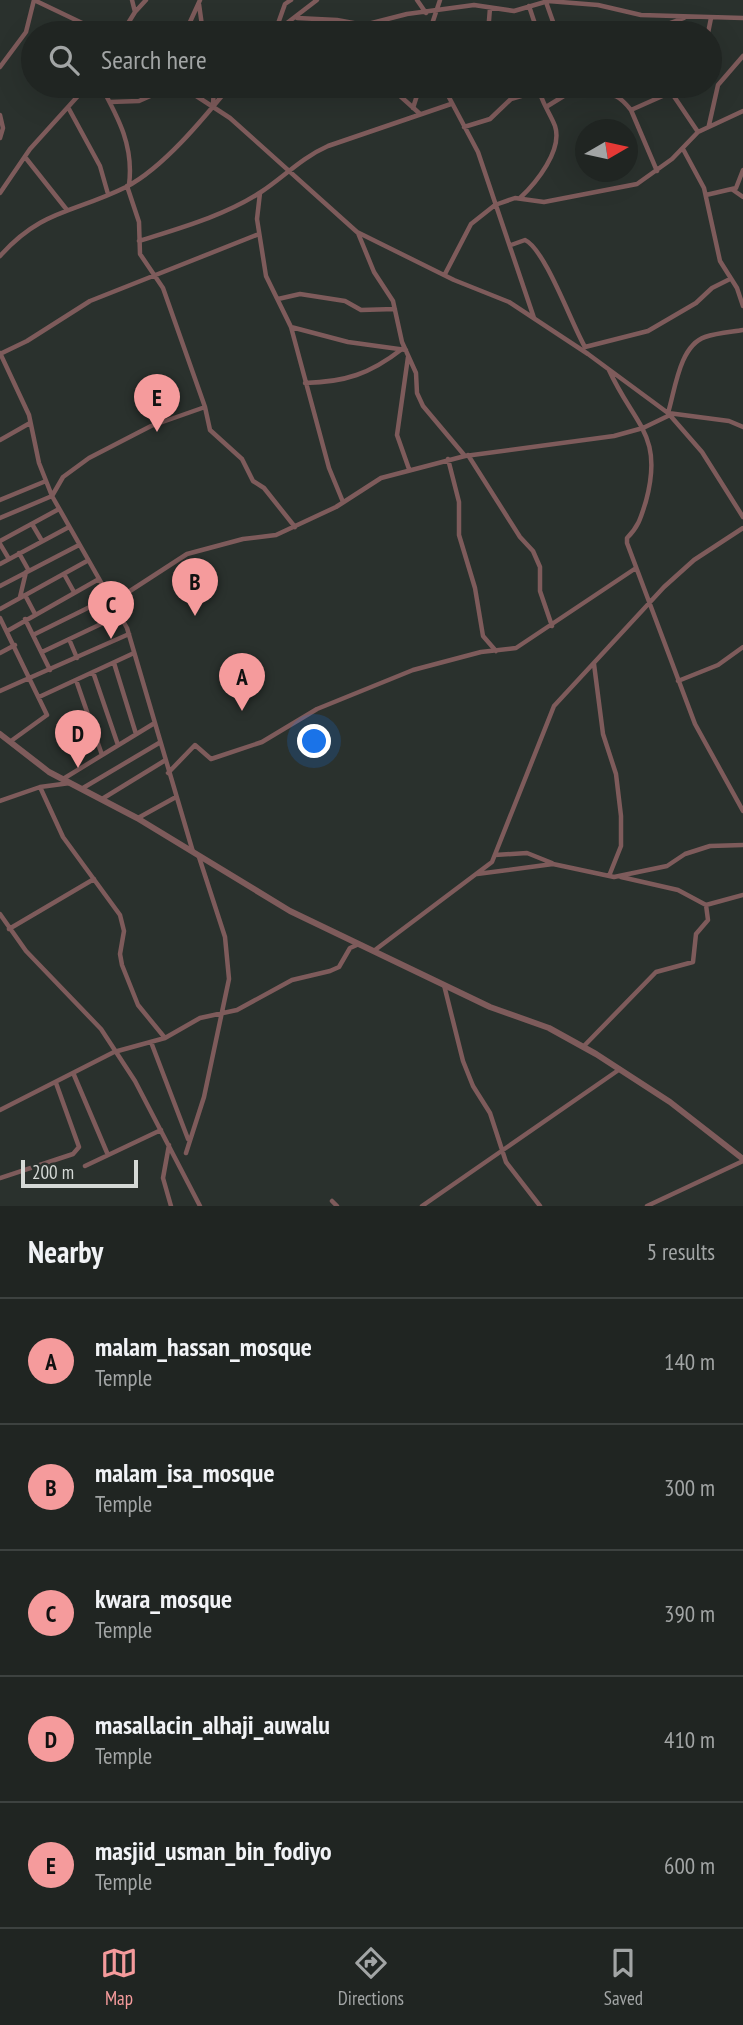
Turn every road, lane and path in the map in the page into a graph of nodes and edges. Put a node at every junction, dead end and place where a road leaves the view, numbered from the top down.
1 (34, 0) edge
2 (132, 0) edge
3 (146, 0) edge
4 (291, 0) edge
5 (317, 0) edge
6 (417, 0) edge
7 (440, 0) edge
8 (548, 1) edge
9 (199, 2) edge
10 (529, 6) junction
11 (490, 8) junction
12 (135, 12) junction
13 (434, 12) junction
14 (426, 13) junction
15 (688, 17) junction
16 (743, 18) edge
17 (297, 19) junction
18 (711, 19) joint
19 (29, 21) edge
20 (78, 21) edge
21 (129, 21) edge
22 (190, 21) edge
23 (201, 21) edge
24 (279, 21) edge
25 (294, 21) edge
26 (342, 21) edge
27 (377, 21) edge
28 (432, 21) edge
29 (489, 21) edge
30 (534, 21) edge
31 (554, 21) edge
32 (676, 21) edge
33 (21, 39) edge
34 (743, 56) edge
35 (0, 67) edge
36 (722, 80) edge
37 (78, 98) edge
38 (108, 98) edge
39 (148, 98) edge
40 (202, 98) edge
41 (214, 98) edge
42 (220, 98) edge
43 (402, 98) edge
44 (416, 98) edge
45 (449, 98) edge
46 (513, 98) edge
47 (542, 98) edge
48 (561, 98) edge
49 (620, 98) edge
50 (658, 98) edge
51 (675, 98) edge
52 (715, 98) edge
53 (110, 102) junction
54 (452, 104) junction
55 (214, 105) junction
56 (546, 107) junction
57 (413, 108) junction
58 (69, 109) junction
59 (631, 110) junction
60 (743, 111) edge
61 (419, 113) junction
62 (0, 115) edge
63 (709, 126) junction
64 (464, 127) junction
65 (698, 132) junction
66 (0, 138) edge
67 (683, 149) junction
68 (25, 157) junction
69 (286, 170) junction
70 (743, 170) edge
71 (657, 171) junction
72 (128, 185) junction
73 (732, 190) junction
74 (0, 193) edge
75 (260, 193) junction
76 (108, 194) junction
77 (706, 195) junction
78 (743, 197) edge
79 (520, 198) junction
80 (495, 205) junction
81 (67, 210) junction
82 (358, 232) junction
83 (259, 233) junction
84 (139, 241) junction
85 (511, 245) junction
86 (0, 256) edge
87 (445, 274) junction
88 (155, 276) junction
89 (730, 279) junction
90 (278, 299) junction
91 (743, 306) edge
92 (396, 309) junction
93 (534, 318) junction
94 (291, 327) junction
95 (743, 330) edge
96 (585, 347) junction
97 (405, 352) junction
98 (0, 354) edge
99 (588, 354) junction
100 (607, 368) junction
101 (305, 383) junction
102 (205, 407) junction
103 (669, 414) junction
104 (30, 423) junction
105 (743, 427) edge
106 (643, 428) junction
107 (0, 440) edge
108 (467, 455) junction
109 (448, 459) junction
110 (409, 469) junction
111 (46, 481) junction
112 (52, 496) junction
113 (0, 500) edge
114 (343, 502) junction
115 (60, 509) junction
116 (743, 517) edge
117 (0, 518) edge
118 (32, 524) junction
119 (69, 527) junction
120 (295, 527) junction
121 (743, 528) edge
122 (42, 541) junction
123 (0, 543) edge
124 (79, 545) junction
125 (19, 554) junction
126 (9, 559) junction
127 (88, 561) junction
128 (0, 564) edge
129 (636, 568) junction
130 (27, 572) junction
131 (64, 574) junction
132 (99, 579) junction
133 (0, 585) edge
134 (74, 592) junction
135 (23, 596) junction
136 (110, 597) junction
137 (650, 601) junction
138 (113, 602) junction
139 (0, 609) edge
140 (35, 614) junction
141 (120, 615) junction
142 (0, 618) edge
143 (25, 620) junction
144 (552, 626) junction
145 (9, 630) junction
146 (129, 634) junction
147 (33, 635) junction
148 (69, 639) junction
149 (15, 645) junction
150 (743, 648) edge
151 (42, 652) junction
152 (497, 652) junction
153 (0, 653) edge
154 (134, 653) junction
155 (77, 658) junction
156 (114, 663) junction
157 (594, 663) junction
158 (50, 670) junction
159 (93, 672) junction
160 (31, 678) junction
161 (76, 680) junction
162 (678, 681) junction
163 (0, 691) edge
164 (39, 697) junction
165 (153, 723) junction
166 (0, 734) edge
167 (136, 734) junction
168 (10, 741) junction
169 (159, 743) junction
170 (118, 745) junction
171 (102, 755) junction
172 (164, 761) junction
173 (168, 773) junction
174 (62, 779) junction
175 (72, 783) junction
176 (40, 787) junction
177 (83, 788) junction
178 (176, 797) junction
179 (102, 799) junction
180 (0, 801) edge
181 (743, 811) edge
182 (137, 818) junction
183 (743, 845) edge
184 (196, 855) junction
185 (495, 855) junction
186 (553, 864) junction
187 (474, 874) junction
188 (609, 876) junction
189 (620, 877) junction
190 (94, 879) junction
191 (743, 895) edge
192 (706, 905) junction
193 (0, 914) edge
194 (2, 923) edge
195 (9, 929) junction
196 (360, 944) junction
197 (375, 950) junction
198 (444, 985) junction
199 (220, 1013) junction
200 (165, 1038) junction
201 (151, 1042) junction
202 (583, 1047) junction
203 (114, 1052) junction
204 (620, 1069) junction
205 (74, 1075) junction
206 (56, 1083) junction
207 (0, 1110) edge
208 (161, 1130) junction
209 (189, 1141) junction
210 (169, 1144) junction
211 (504, 1148) junction
212 (186, 1153) dead end
213 (108, 1155) junction
214 (743, 1160) edge
215 (85, 1166) dead end
216 (0, 1178) edge
217 (332, 1201) dead end
218 (171, 1206) edge
219 (200, 1206) edge
220 (337, 1206) edge
221 (422, 1206) edge
222 (540, 1206) edge
223 (647, 1206) edge

1 - 19 street
1 - 20 street
2 - 12 street
3 - 12 street
4 - 24 street
5 - 17 street
6 - 14 street
7 - 13 street
8 - 10 street
8 - 15 street
8 - 31 street
9 - 22 street
9 - 23 street
10 - 11 street
10 - 30 street
11 - 13 street
11 - 29 street
12 - 21 street
13 - 14 street
13 - 28 street
14 - 27 street
15 - 18 street
15 - 32 street
16 - 18 street
17 - 25 street
17 - 26 street
33 - 35 street
34 - 36 street
37 - 58 street
38 - 53 street
39 - 53 street
40 - 55 street
41 - 55 street
42 - 55 street
43 - 57 street
44 - 57 street
45 - 54 street
46 - 64 street
47 - 56 street
48 - 56 street
49 - 59 street
50 - 59 street
51 - 65 street
52 - 63 street
53 - 72 street
54 - 61 street
54 - 64 street
55 - 69 street
55 - 72 street
56 - 79 street
57 - 61 street
58 - 68 street
58 - 76 street
59 - 71 street
60 - 63 street
61 - 69 street
62 - 66 street
63 - 65 street
64 - 80 street
65 - 67 street
67 - 71 street
67 - 77 street
68 - 74 street
68 - 81 street
69 - 75 street
69 - 82 street
70 - 73 street
71 - 79 street
72 - 76 street
72 - 84 street
73 - 77 street
73 - 78 street
75 - 83 street
75 - 84 street
76 - 81 street
77 - 89 street
79 - 80 street
80 - 85 street
80 - 87 street
81 - 86 street
82 - 87 street
82 - 92 street
83 - 88 street
83 - 90 street
84 - 88 street
85 - 93 street
85 - 96 street
87 - 93 street
88 - 98 street
88 - 102 street
89 - 91 street
89 - 96 street
90 - 92 street
90 - 94 street
92 - 97 street
93 - 99 street
94 - 97 street
94 - 101 street
95 - 103 street
96 - 99 street
97 - 101 street
97 - 108 street
97 - 110 street
98 - 104 street
99 - 100 street
100 - 103 street
100 - 106 street
101 - 114 street
102 - 112 street
102 - 120 street
103 - 105 street
103 - 106 street
103 - 116 street
104 - 107 street
104 - 111 street
106 - 108 street
106 - 129 street
108 - 109 street
108 - 144 street
109 - 110 street
109 - 152 street
110 - 114 street
111 - 112 street
111 - 113 street
112 - 115 street
112 - 117 street
114 - 120 street
115 - 118 street
115 - 119 street
118 - 122 street
118 - 123 street
119 - 122 street
119 - 124 street
120 - 138 street
121 - 137 street
122 - 125 street
123 - 126 street
124 - 127 street
124 - 130 street
125 - 126 street
125 - 130 street
126 - 128 street
127 - 131 street
127 - 132 street
129 - 137 street
129 - 144 street
130 - 133 street
130 - 135 street
131 - 134 street
131 - 135 street
132 - 134 street
132 - 136 street
134 - 140 street
135 - 139 street
135 - 140 street
136 - 138 street
136 - 147 street
137 - 157 street
137 - 162 street
138 - 141 street
140 - 143 street
141 - 146 street
141 - 148 street
142 - 145 street
143 - 145 street
143 - 147 street
144 - 152 street
145 - 149 street
146 - 154 street
146 - 155 street
147 - 151 street
148 - 151 street
148 - 155 street
149 - 153 street
149 - 160 street
150 - 162 street
151 - 158 street
152 - 173 street
154 - 156 street
154 - 165 street
155 - 158 street
156 - 159 street
156 - 167 street
157 - 185 street
157 - 188 street
158 - 160 street
159 - 161 street
159 - 170 street
160 - 163 street
160 - 164 street
161 - 164 street
161 - 171 street
162 - 181 street
164 - 168 street
165 - 167 street
165 - 169 street
166 - 168 street
167 - 170 street
168 - 174 street
169 - 172 street
169 - 177 street
170 - 171 street
171 - 174 street
172 - 173 street
172 - 179 street
173 - 178 street
174 - 175 street
175 - 176 street
175 - 177 street
176 - 180 street
176 - 190 street
177 - 179 street
178 - 182 street
178 - 184 street
179 - 182 street
182 - 184 street
183 - 189 street
184 - 196 street
184 - 199 street
185 - 186 street
185 - 187 street
186 - 187 street
186 - 188 street
187 - 197 street
188 - 189 street
189 - 192 street
190 - 195 street
190 - 200 street
191 - 192 street
192 - 202 street
193 - 194 street
194 - 195 street
195 - 203 street
196 - 197 street
196 - 199 street
197 - 198 street
198 - 202 street
198 - 211 street
199 - 200 street
199 - 209 street
200 - 201 street
201 - 203 street
201 - 209 street
202 - 204 street
203 - 205 street
203 - 208 street
204 - 211 street
204 - 214 street
205 - 206 street
205 - 213 street
206 - 207 street
206 - 216 street
208 - 210 street
208 - 213 street
209 - 212 street
210 - 218 street
210 - 219 street
211 - 221 street
211 - 222 street
213 - 215 street
214 - 223 street
217 - 220 street

